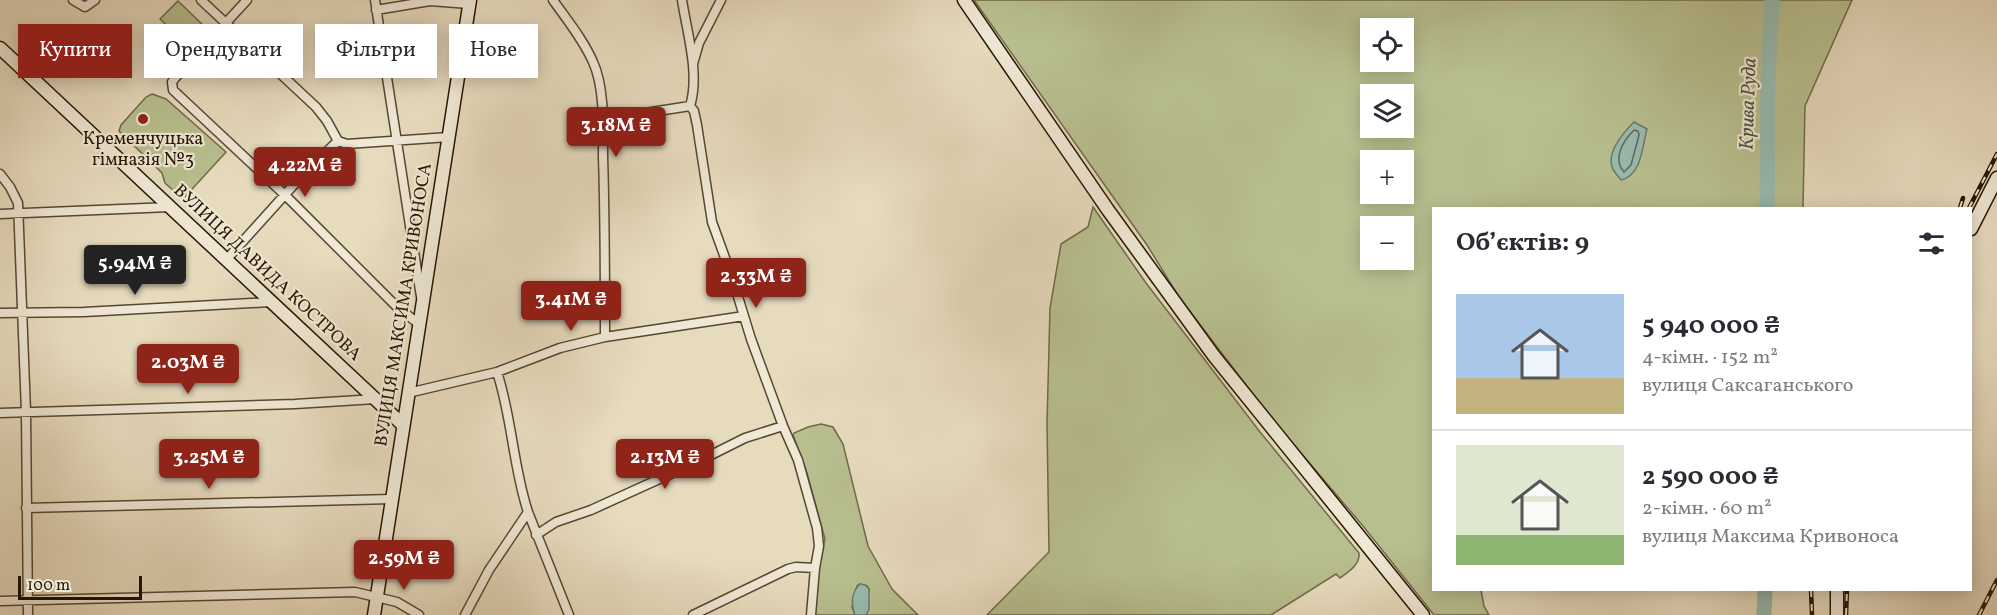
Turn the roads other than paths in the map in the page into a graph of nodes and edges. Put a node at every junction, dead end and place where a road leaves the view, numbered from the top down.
1 (95, 0) edge
2 (201, 0) edge
3 (247, 0) edge
4 (553, 0) edge
5 (682, 0) edge
6 (721, 0) edge
7 (964, 0) edge
8 (74, 1) edge
9 (469, 2) edge
10 (375, 5) edge
11 (225, 22) junction
12 (0, 48) edge
13 (692, 67) junction
14 (690, 106) junction
15 (602, 116) junction
16 (449, 137) junction
17 (396, 139) junction
18 (338, 141) junction
19 (0, 174) edge
20 (1997, 178) edge
21 (285, 195) junction
22 (170, 207) junction
23 (19, 213) junction
24 (0, 214) edge
25 (1972, 227) edge
26 (226, 260) junction
27 (271, 302) junction
28 (422, 307) junction
29 (0, 313) edge
30 (21, 313) junction
31 (744, 316) junction
32 (419, 324) junction
33 (605, 337) junction
34 (497, 372) junction
35 (408, 393) junction
36 (376, 399) junction
37 (26, 412) junction
38 (0, 413) edge
39 (403, 425) junction
40 (783, 426) junction
41 (392, 499) junction
42 (26, 508) junction
43 (528, 512) junction
44 (536, 535) junction
45 (814, 568) junction
46 (1837, 591) edge
47 (376, 596) junction
48 (28, 600) junction
49 (0, 602) edge
50 (28, 615) edge
51 (374, 615) edge
52 (419, 615) edge
53 (465, 615) edge
54 (569, 615) edge
55 (693, 615) edge
56 (811, 615) edge
57 (1423, 615) edge
58 (1837, 615) edge

1 - 8 street
2 - 11 street
3 - 11 street
4 - 15 street
5 - 13 street
6 - 13 street
7 - 57 street
9 - 10 street
9 - 16 street, ВУЛИЦЯ МАКСИМА КРИВОНОСА
10 - 17 street
11 - 18 street
11 - 21 street
12 - 22 street, ВУЛИЦЯ ДАВИДА КОСТРОВА
13 - 14 street
14 - 15 street
14 - 31 street
15 - 33 street
16 - 17 street
16 - 28 street, ВУЛИЦЯ МАКСИМА КРИВОНОСА
17 - 18 street
17 - 28 street
18 - 21 street
19 - 23 street
20 - 25 street
21 - 26 street
21 - 32 street
22 - 23 street
22 - 26 street, ВУЛИЦЯ ДАВИДА КОСТРОВА
23 - 24 street
23 - 30 street
26 - 27 street, ВУЛИЦЯ ДАВИДА КОСТРОВА
27 - 30 street
27 - 36 street, ВУЛИЦЯ ДАВИДА КОСТРОВА
28 - 32 street, ВУЛИЦЯ МАКСИМА КРИВОНОСА
29 - 30 street
30 - 37 street
31 - 33 street
31 - 40 street
32 - 35 street, ВУЛИЦЯ МАКСИМА КРИВОНОСА
33 - 34 street
34 - 35 street
34 - 43 street
35 - 39 street, ВУЛИЦЯ МАКСИМА КРИВОНОСА
36 - 37 street
36 - 39 street, ВУЛИЦЯ ДАВИДА КОСТРОВА
37 - 38 street
37 - 42 street
39 - 41 street, ВУЛИЦЯ МАКСИМА КРИВОНОСА
40 - 44 street
40 - 45 street
41 - 42 street
41 - 47 street, ВУЛИЦЯ МАКСИМА КРИВОНОСА
42 - 48 street
43 - 44 street
43 - 53 street
44 - 54 street
45 - 55 street
45 - 56 street
46 - 58 street
47 - 48 street
47 - 51 street, ВУЛИЦЯ МАКСИМА КРИВОНОСА
47 - 52 street
48 - 49 street
48 - 50 street

